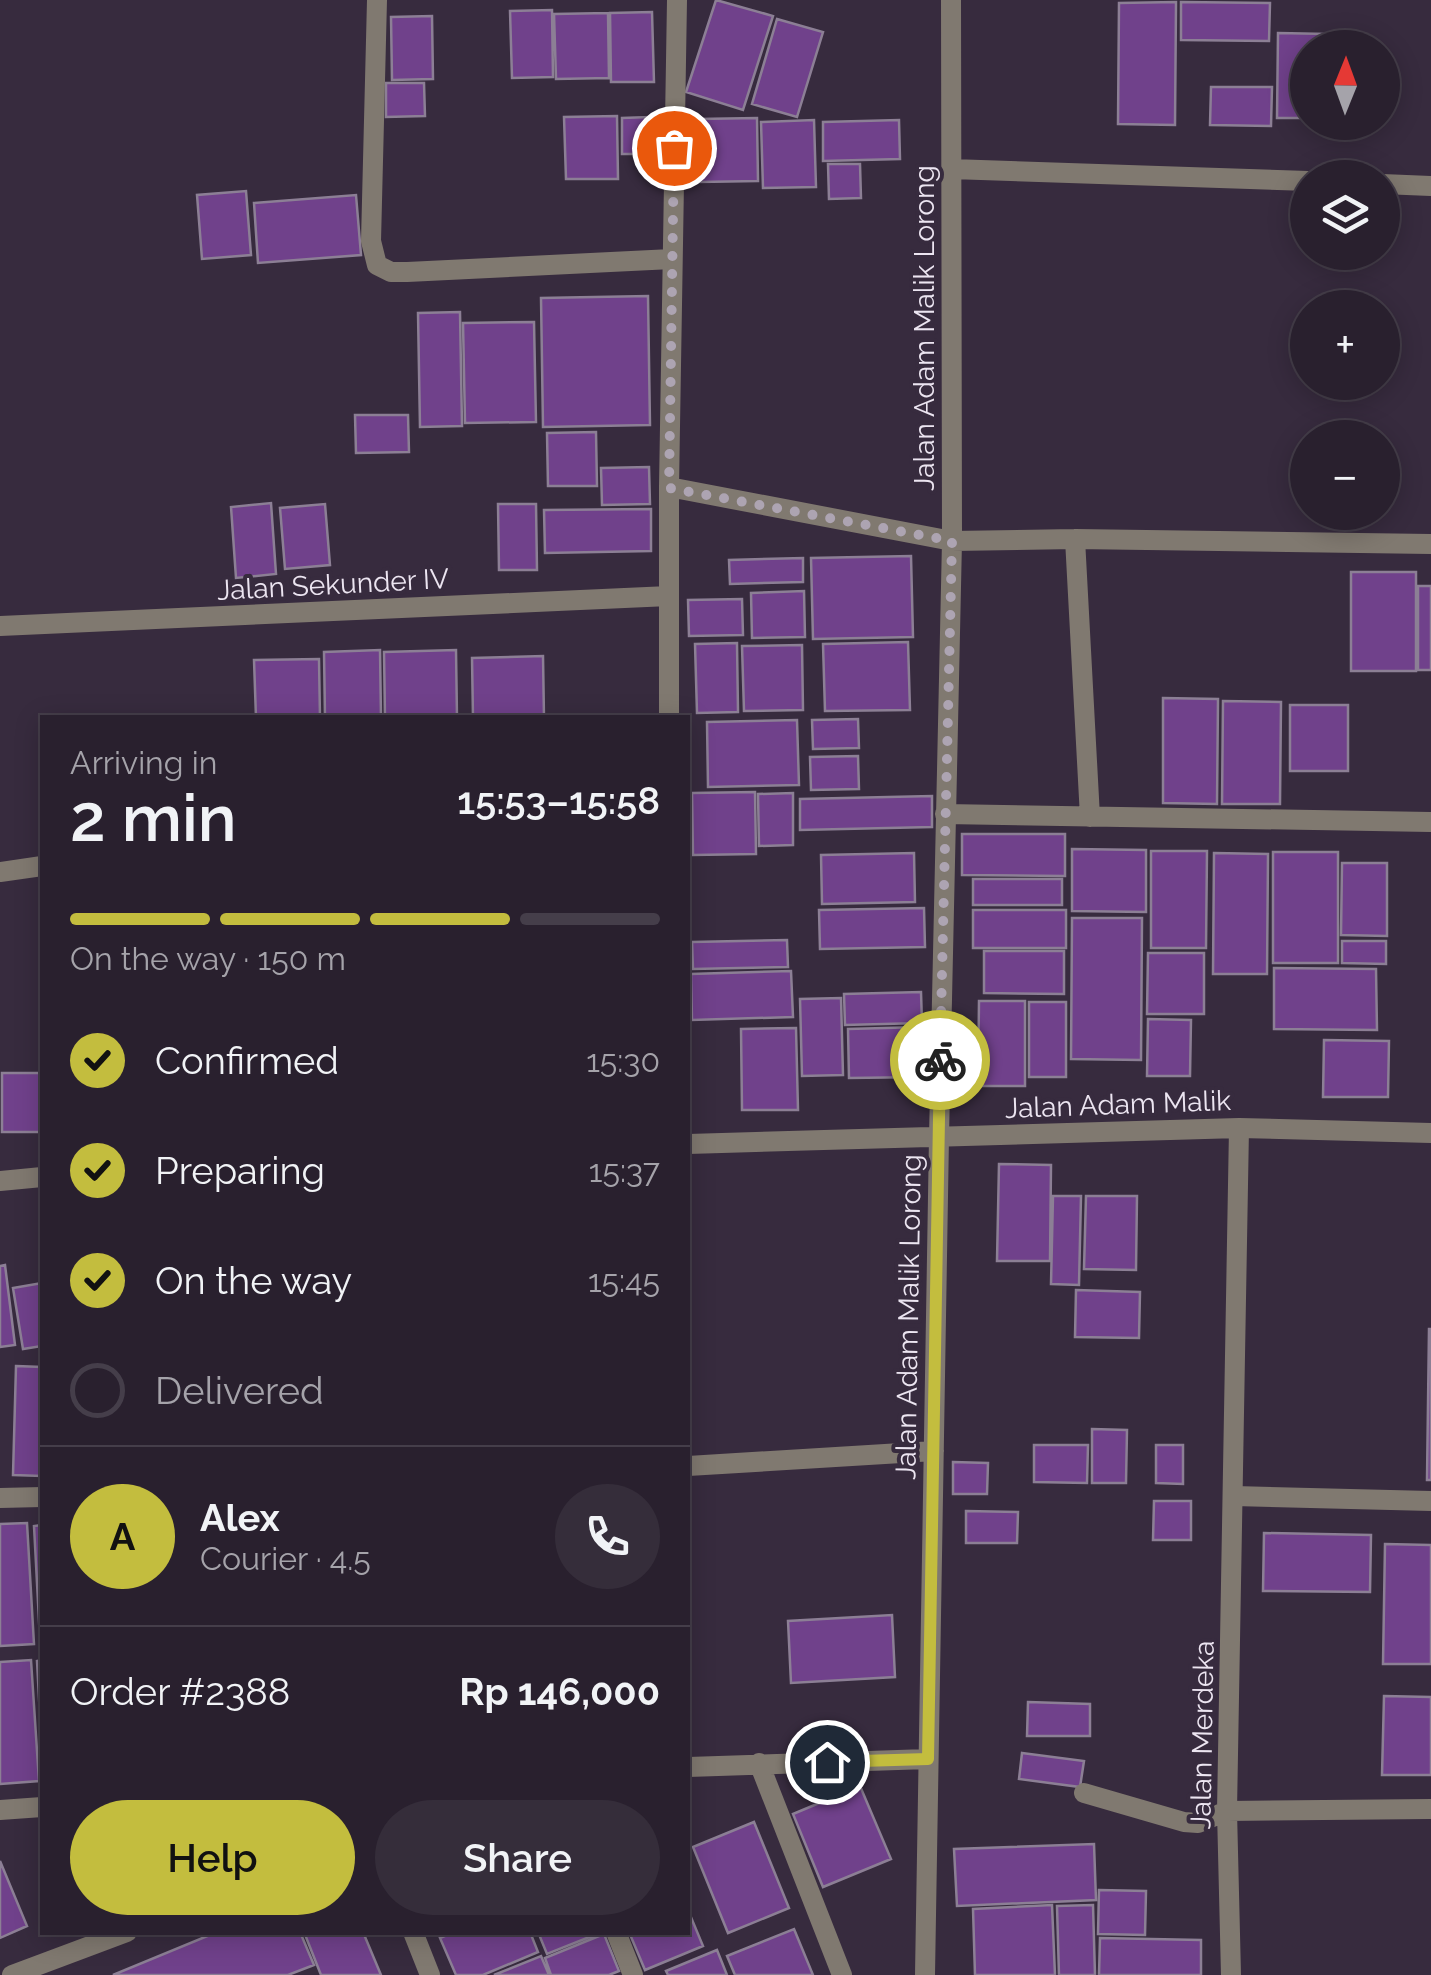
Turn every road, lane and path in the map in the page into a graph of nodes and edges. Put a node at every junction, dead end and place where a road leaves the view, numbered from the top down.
1 (376, 0) edge
2 (677, 0) edge
3 (951, 0) edge
4 (951, 169) junction
5 (1290, 180) edge
6 (1400, 185) edge
7 (1431, 186) edge
8 (672, 259) junction
9 (669, 488) junction
10 (1075, 539) junction
11 (952, 541) junction
12 (1431, 544) edge
13 (669, 596) junction
14 (0, 626) edge
15 (669, 715) edge
16 (946, 814) junction
17 (1090, 817) junction
18 (1431, 822) edge
19 (40, 866) edge
20 (0, 872) edge
21 (1239, 1128) junction
22 (1431, 1133) edge
23 (938, 1137) junction
24 (690, 1144) edge
25 (40, 1177) edge
26 (0, 1180) edge
27 (934, 1451) junction
28 (690, 1466) edge
29 (1234, 1496) junction
30 (40, 1497) edge
31 (0, 1498) edge
32 (1431, 1501) edge
33 (928, 1759) junction
34 (759, 1763) junction
35 (690, 1767) edge
36 (1084, 1793) dead end
37 (40, 1807) edge
38 (1431, 1809) edge
39 (0, 1810) edge
40 (1228, 1811) junction
41 (119, 1935) edge
42 (414, 1935) edge
43 (617, 1935) edge
44 (12, 1975) edge
45 (430, 1975) edge
46 (633, 1975) edge
47 (842, 1975) edge
48 (924, 1975) edge
49 (1231, 1975) edge

1 - 8 street
2 - 8 street
3 - 4 street, Jalan Adam Malik Lorong
4 - 5 street
4 - 11 street, Jalan Adam Malik Lorong
6 - 7 street
8 - 9 street
9 - 11 street
9 - 13 street
10 - 11 street
10 - 12 street
10 - 17 street
11 - 16 street, Jalan Adam Malik Lorong
13 - 14 street, Jalan Sekunder IV
13 - 15 street
16 - 17 street
16 - 23 street, Jalan Adam Malik Lorong
17 - 18 street
19 - 20 street
21 - 22 street, Jalan Adam Malik
21 - 23 street, Jalan Adam Malik
21 - 29 street, Jalan Merdeka
23 - 24 street, Jalan Adam Malik
23 - 27 street, Jalan Adam Malik Lorong
25 - 26 street
27 - 28 street
27 - 33 street, Jalan Adam Malik Lorong
29 - 32 street
29 - 40 street, Jalan Merdeka
30 - 31 street
33 - 34 street
33 - 48 street, Jalan Adam Malik Lorong
34 - 35 street
34 - 47 street
36 - 40 street
37 - 39 street
38 - 40 street
40 - 49 street, Jalan Merdeka
41 - 44 street
42 - 45 street
43 - 46 street

